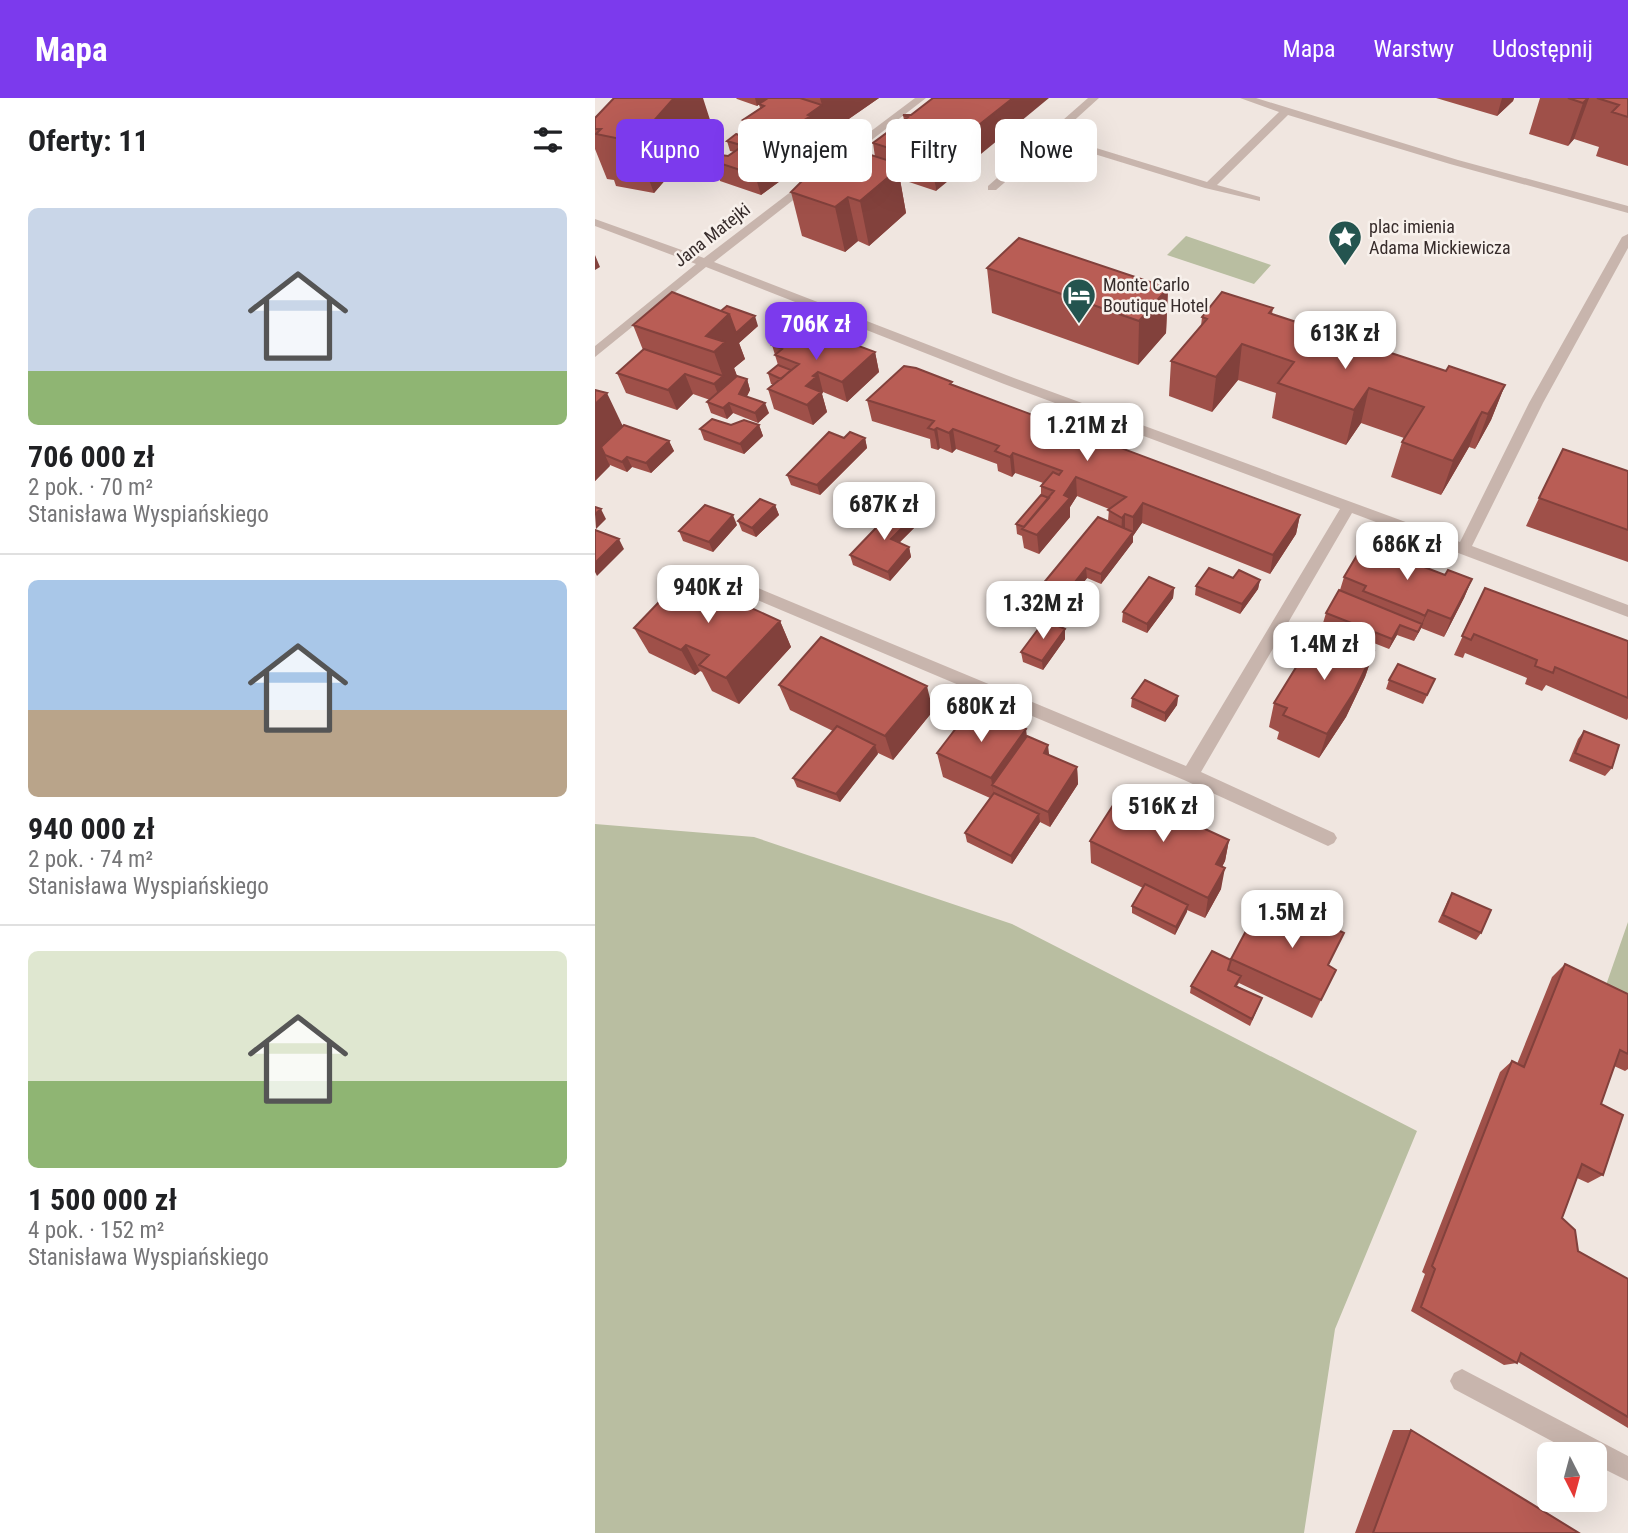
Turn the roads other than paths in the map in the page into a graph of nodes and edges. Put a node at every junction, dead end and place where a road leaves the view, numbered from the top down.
1 (921, 98) edge
2 (1094, 98) edge
3 (1245, 98) edge
4 (1286, 111) junction
5 (1070, 119) edge
6 (872, 135) edge
7 (1097, 151) edge
8 (810, 182) edge
9 (999, 182) edge
10 (1209, 186) junction
11 (992, 188) dead end
12 (1255, 199) dead end
13 (1628, 210) edge
14 (595, 222) edge
15 (1628, 237) edge
16 (706, 262) junction
17 (595, 353) edge
18 (1348, 508) junction
19 (1464, 548) junction
20 (741, 587) dead end
21 (1628, 611) edge
22 (1190, 775) junction
23 (1328, 838) dead end
24 (1462, 1381) dead end
25 (1628, 1469) edge

1 - 6 street
2 - 5 street
3 - 4 street
4 - 10 street
4 - 13 street
7 - 10 street
8 - 16 street, Jana Matejki
9 - 11 street
10 - 12 street
14 - 16 street
15 - 19 street
16 - 17 street, Jana Matejki
16 - 18 street
18 - 19 street
18 - 22 street
19 - 21 street
20 - 22 street
22 - 23 street
24 - 25 street

